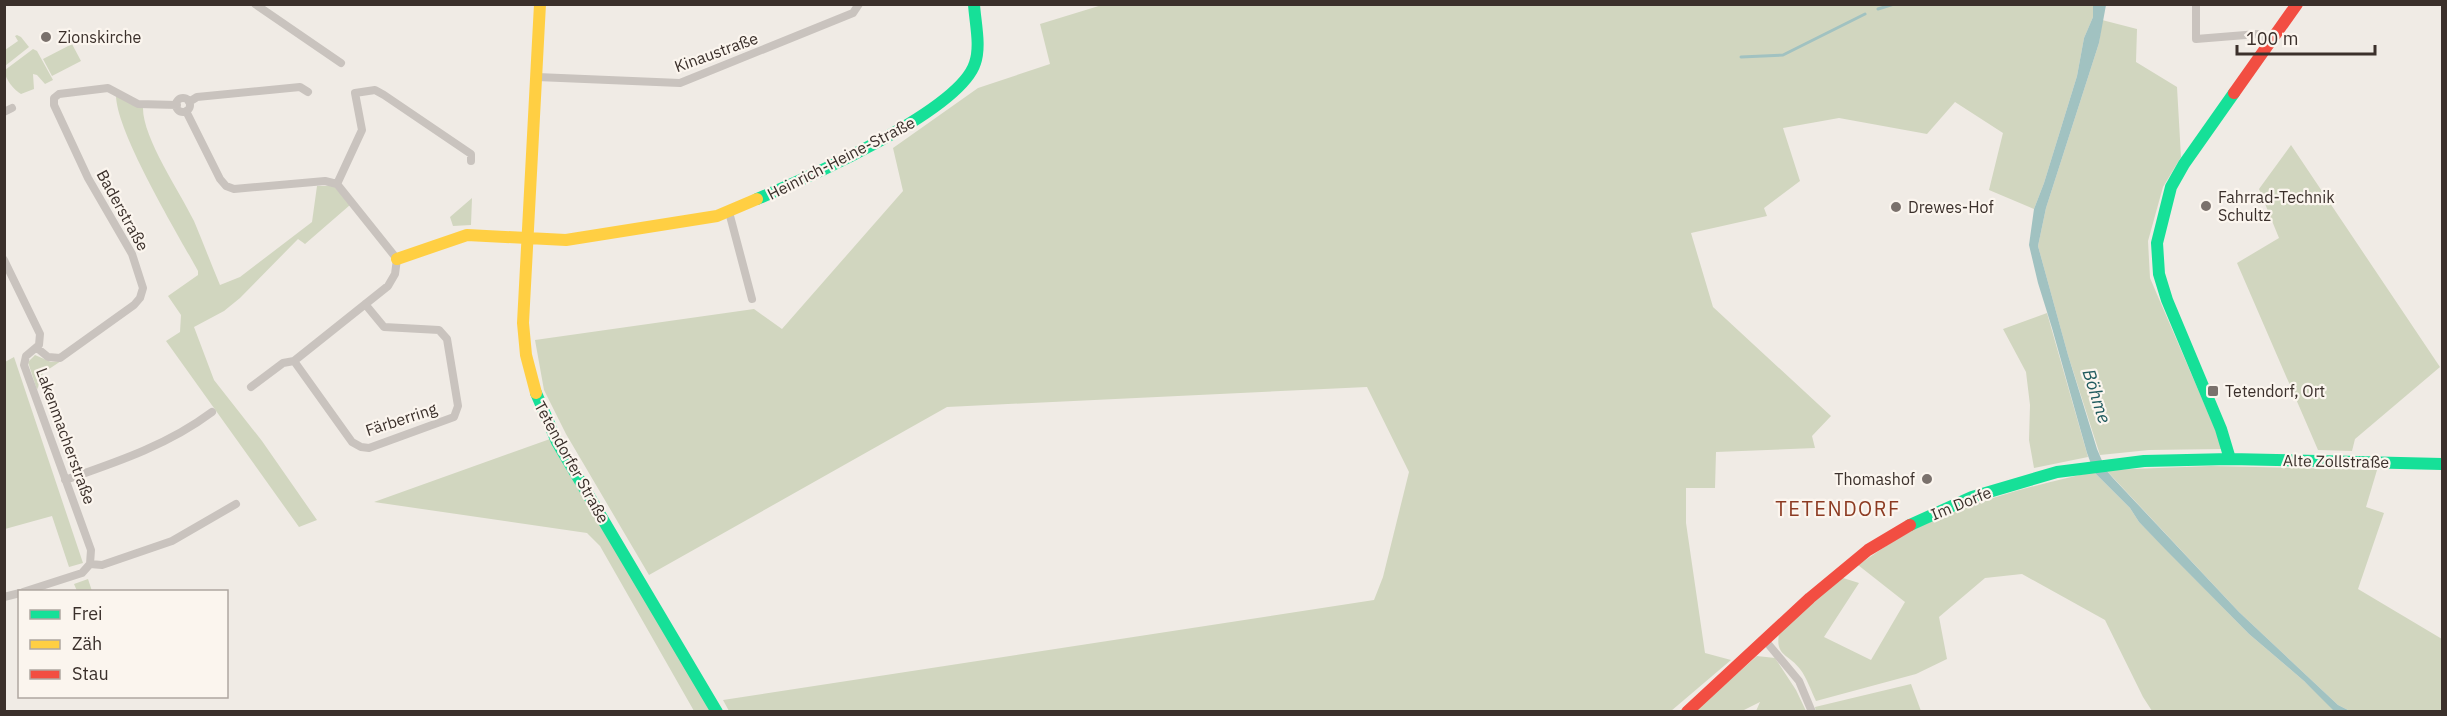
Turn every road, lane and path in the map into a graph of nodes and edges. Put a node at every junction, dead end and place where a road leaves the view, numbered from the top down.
1 (255, 4) edge
2 (540, 4) edge
3 (859, 4) edge
4 (974, 4) edge
5 (2196, 4) edge
6 (2297, 4) edge
7 (2271, 41) junction
8 (341, 63) dead end
9 (537, 77) junction
10 (308, 92) dead end
11 (187, 107) junction
12 (471, 161) dead end
13 (337, 184) junction
14 (729, 212) junction
15 (528, 238) junction
16 (4, 260) edge
17 (397, 260) junction
18 (752, 299) dead end
19 (365, 304) junction
20 (37, 348) junction
21 (294, 361) junction
22 (251, 387) dead end
23 (212, 412) dead end
24 (2230, 459) junction
25 (2442, 464) edge
26 (65, 480) junction
27 (236, 504) dead end
28 (90, 564) junction
29 (27, 590) edge
30 (1764, 639) junction
31 (717, 711) edge
32 (1687, 711) edge
33 (1812, 711) edge

1 - 8 street
2 - 9 street, Tetendorfer Straße
3 - 9 street, Kinaustraße
4 - 14 street, Heinrich-Heine-Straße
5 - 7 street
6 - 7 street
7 - 24 street
9 - 15 street, Tetendorfer Straße
10 - 11 street
11 - 13 street
11 - 20 street, Baderstraße
12 - 13 street
13 - 17 street
14 - 15 street, Heinrich-Heine-Straße
14 - 18 street
15 - 17 street, Heinrich-Heine-Straße
15 - 31 street, Tetendorfer Straße
16 - 20 street, Lakenmacherstraße
17 - 19 street
19 - 21 street
19 - 21 street, Färberring
20 - 26 street, Lakenmacherstraße
21 - 22 street
23 - 26 street
24 - 25 street, Alte Zollstraße
24 - 30 street, Im Dorfe
26 - 28 street, Lakenmacherstraße
27 - 28 street
28 - 29 street
30 - 32 street, Im Dorfe
30 - 33 street

